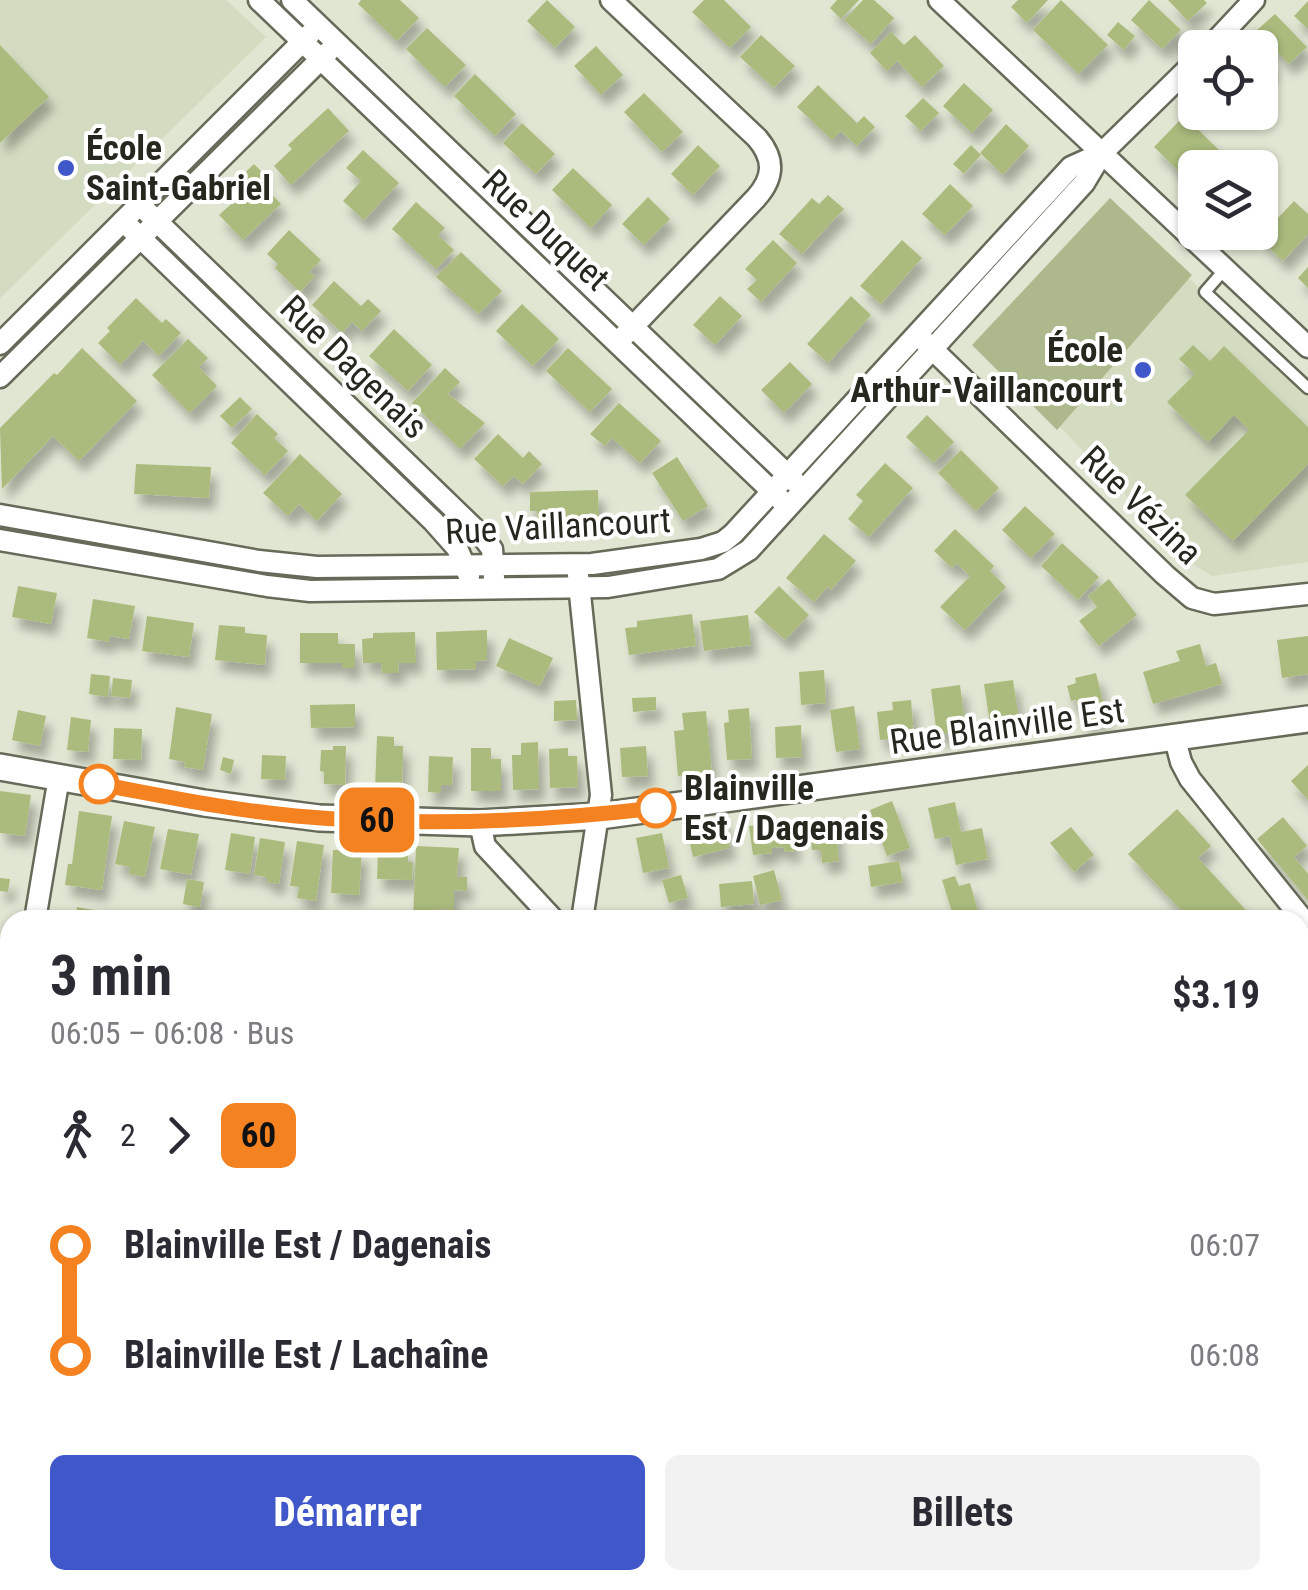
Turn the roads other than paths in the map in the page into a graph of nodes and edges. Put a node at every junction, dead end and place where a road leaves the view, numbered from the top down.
1 (259, 0) edge
2 (292, 0) edge
3 (611, 0) edge
4 (938, 0) edge
5 (1254, 0) edge
6 (319, 26) junction
7 (1226, 30) edge
8 (302, 42) junction
9 (336, 43) junction
10 (320, 59) junction
11 (1178, 79) edge
12 (1102, 153) junction
13 (139, 204) junction
14 (123, 221) junction
15 (156, 221) junction
16 (139, 237) junction
17 (1225, 270) junction
18 (917, 334) junction
19 (625, 335) junction
20 (0, 344) edge
21 (1308, 347) edge
22 (933, 350) junction
23 (0, 376) edge
24 (1308, 388) edge
25 (788, 474) junction
26 (804, 490) junction
27 (772, 491) junction
28 (788, 507) junction
29 (0, 515) edge
30 (0, 540) edge
31 (578, 564) junction
32 (466, 565) junction
33 (494, 565) junction
34 (578, 588) junction
35 (470, 590) junction
36 (494, 590) junction
37 (1308, 594) edge
38 (1308, 719) edge
39 (1175, 740) junction
40 (0, 767) edge
41 (59, 777) junction
42 (600, 816) junction
43 (480, 823) junction
44 (37, 910) edge
45 (545, 910) edge
46 (584, 910) edge
47 (1295, 910) edge

1 - 8 street, Rue Duquet
2 - 6 street, Rue Duquet
3 - 19 street
4 - 12 street
5 - 7 street
6 - 8 street
6 - 9 street, Rue Duquet
8 - 10 street, Rue Duquet
8 - 13 street
9 - 10 street
9 - 19 street, Rue Duquet
10 - 15 street
10 - 19 street, Rue Duquet
11 - 12 street
12 - 17 street
12 - 18 street, Rue Vaillancourt
12 - 22 street, Rue Vaillancourt
13 - 14 street
13 - 15 street, Rue Dagenais
14 - 16 street, Rue Dagenais
14 - 20 street
15 - 16 street
15 - 33 street, Rue Dagenais
16 - 23 street
16 - 32 street, Rue Dagenais
17 - 21 street
17 - 24 lane
18 - 22 street, Rue Vézina
18 - 25 street, Rue Vaillancourt
19 - 25 street, Rue Duquet
19 - 27 street, Rue Duquet
22 - 26 street, Rue Vaillancourt
22 - 37 street, Rue Vézina
25 - 26 street, Rue Duquet
25 - 27 street, Rue Vaillancourt
26 - 28 street, Rue Vaillancourt
27 - 28 street, Rue Duquet
27 - 31 street, Rue Vaillancourt
28 - 34 street, Rue Vaillancourt
29 - 32 street, Rue Vaillancourt
30 - 35 street, Rue Vaillancourt
31 - 33 street, Rue Vaillancourt
31 - 34 street
32 - 33 street, Rue Vaillancourt
32 - 35 street, Rue Dagenais
33 - 36 street
34 - 36 street, Rue Vaillancourt
34 - 42 street
35 - 36 street, Rue Vaillancourt
38 - 39 street, Rue Blainville Est
39 - 42 street, Rue Blainville Est
39 - 47 street
40 - 41 street, Rue Blainville Est
41 - 43 street, Rue Blainville Est
41 - 44 street
42 - 43 street, Rue Blainville Est
42 - 46 street
43 - 45 street

